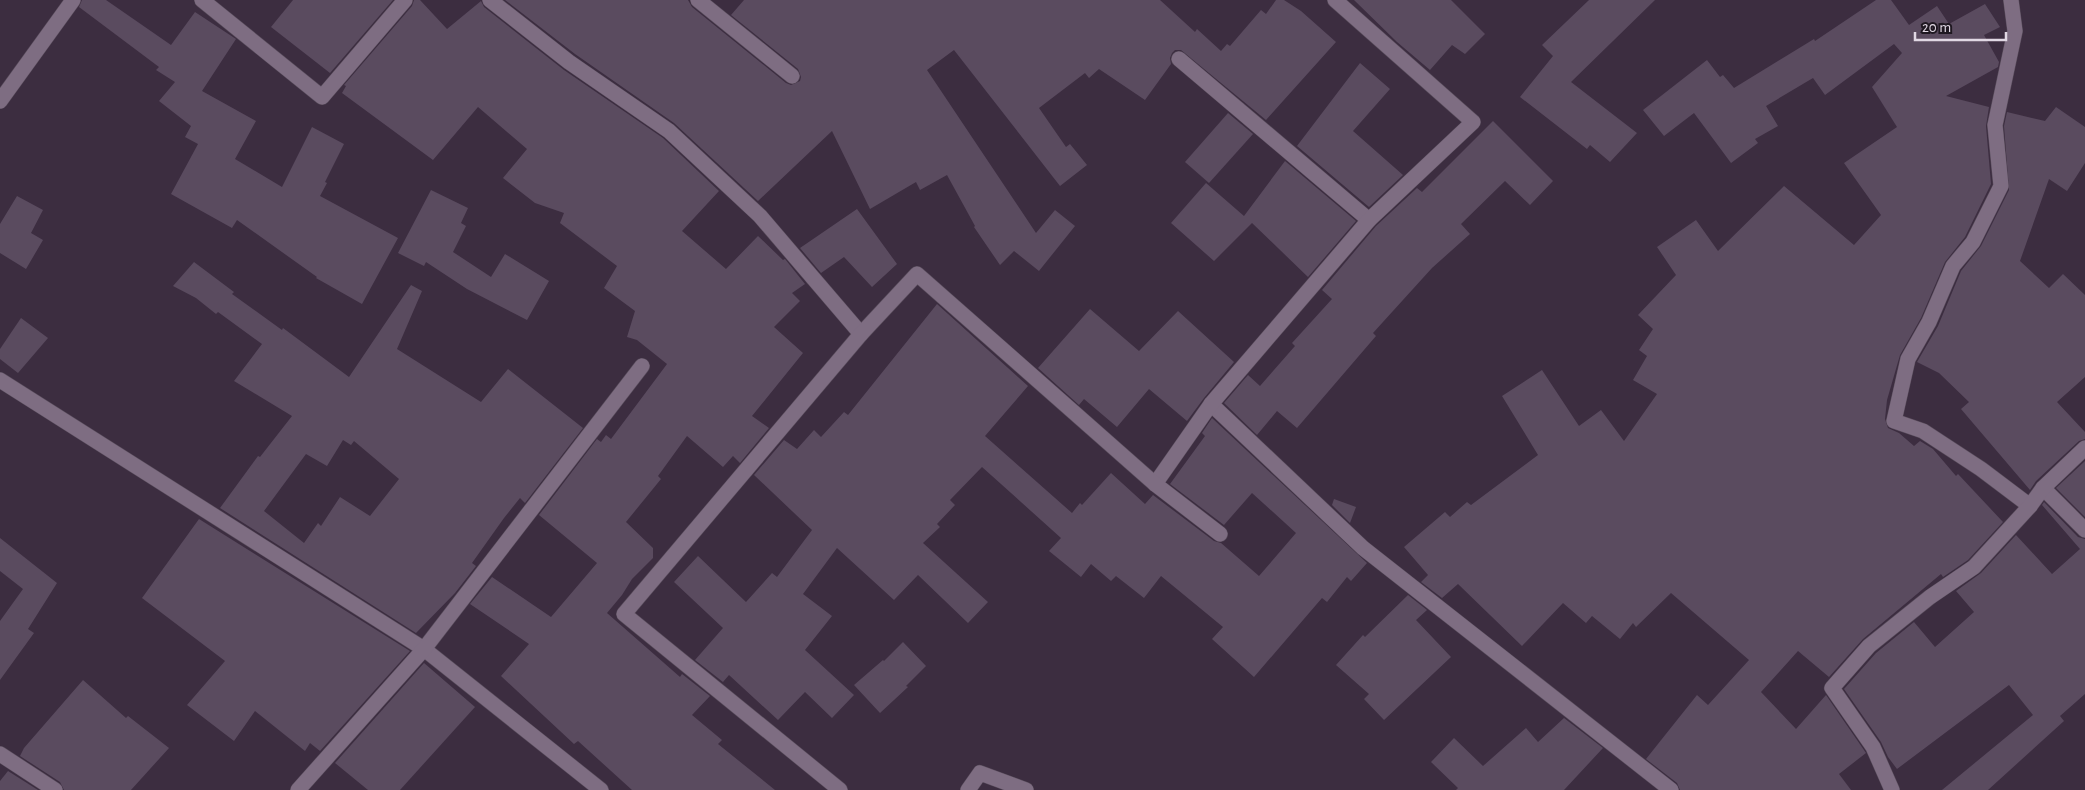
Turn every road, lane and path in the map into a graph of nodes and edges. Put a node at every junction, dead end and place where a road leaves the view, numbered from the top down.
1 (73, 0) edge
2 (202, 0) edge
3 (405, 0) edge
4 (490, 0) edge
5 (698, 0) edge
6 (1335, 0) edge
7 (2011, 0) edge
8 (1179, 59) dead end
9 (792, 76) dead end
10 (0, 101) edge
11 (1369, 220) junction
12 (861, 334) junction
13 (642, 366) dead end
14 (0, 380) edge
15 (1211, 404) junction
16 (2085, 448) edge
17 (1155, 484) junction
18 (2043, 488) junction
19 (2030, 506) junction
20 (2085, 530) edge
21 (1220, 534) dead end
22 (424, 649) junction
23 (0, 754) edge
24 (55, 790) edge
25 (298, 790) edge
26 (601, 790) edge
27 (840, 790) edge
28 (968, 790) edge
29 (1026, 790) edge
30 (1671, 790) edge
31 (1892, 790) edge

1 - 10 street
2 - 3 street
4 - 12 street
5 - 9 street
6 - 11 street
7 - 19 street
8 - 11 street
11 - 15 street
12 - 17 street
12 - 27 street
13 - 22 street
14 - 22 street
15 - 17 street
15 - 30 street
16 - 18 street
17 - 21 street
18 - 19 street
18 - 20 street
19 - 31 street
22 - 25 street
22 - 26 street
23 - 24 street
28 - 29 street

